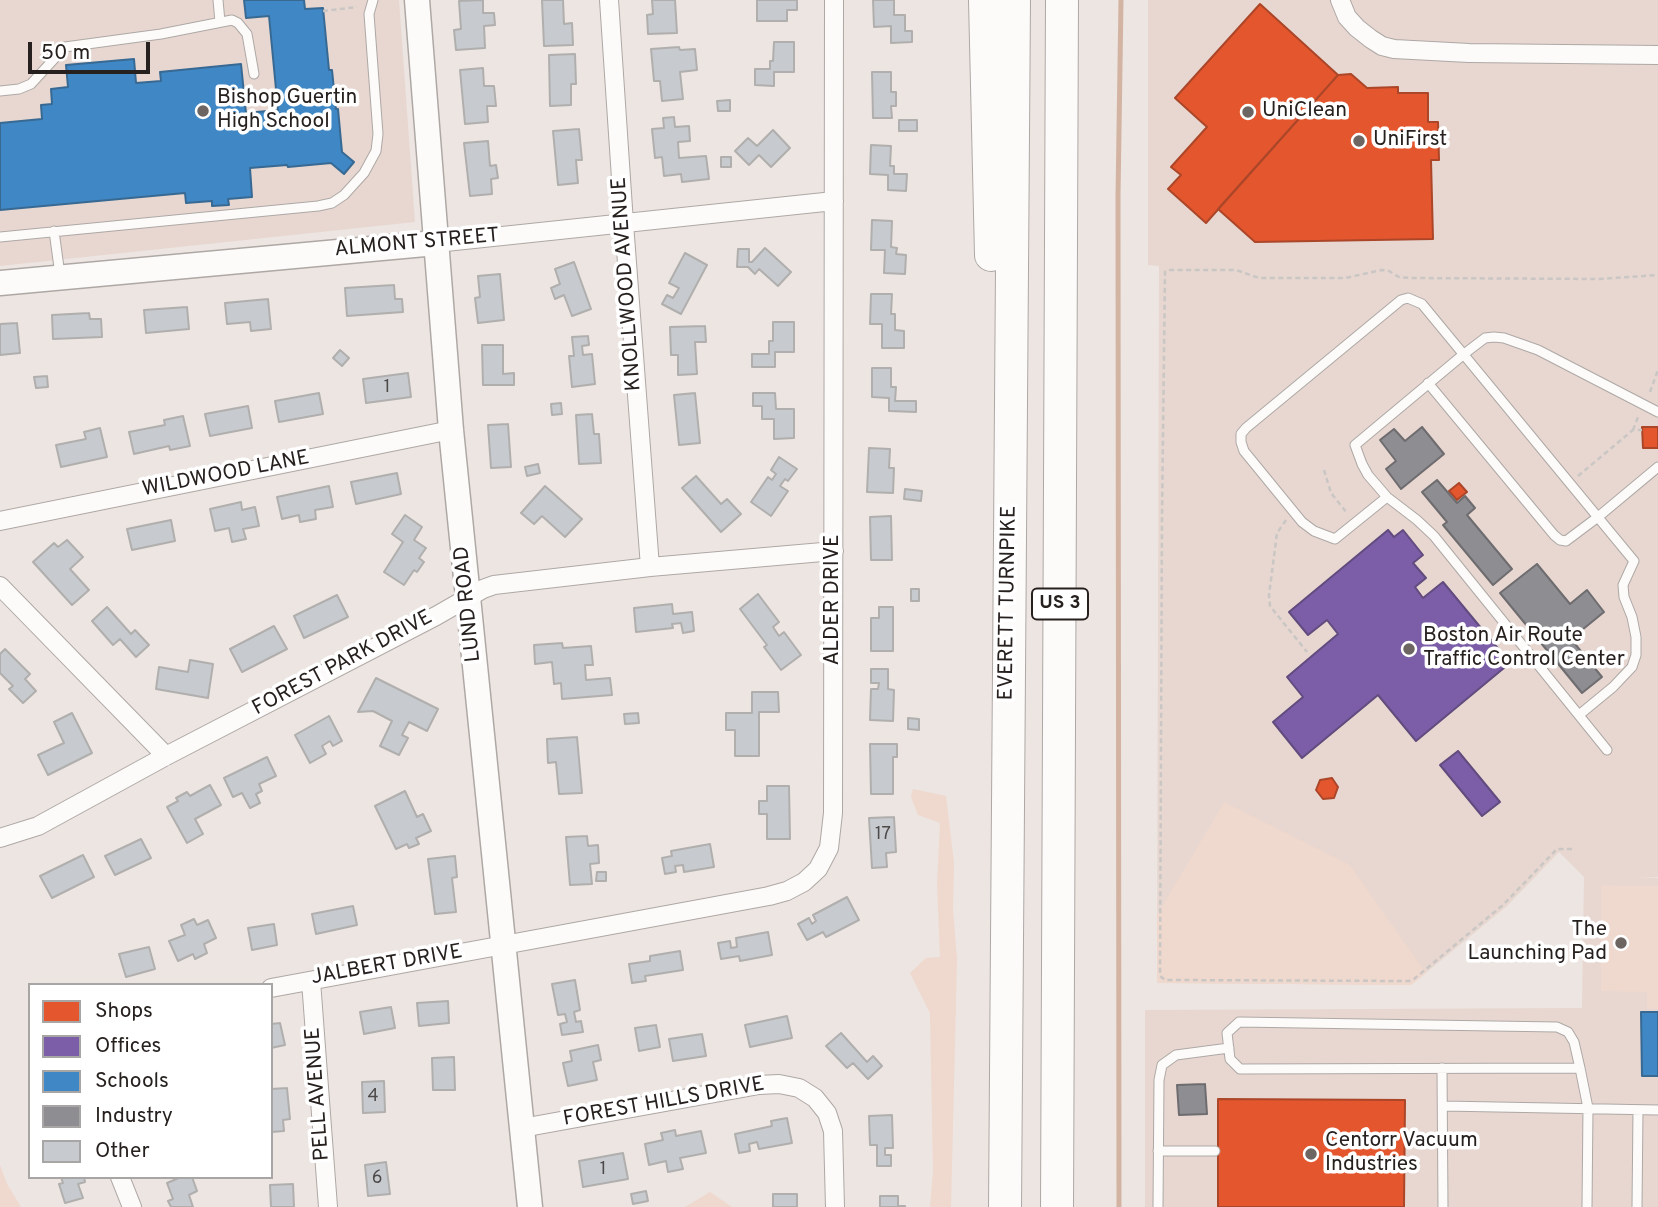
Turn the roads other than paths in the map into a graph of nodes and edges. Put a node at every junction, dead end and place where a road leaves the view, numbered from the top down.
1 (218, 0) edge
2 (373, 0) edge
3 (417, 0) edge
4 (609, 0) edge
5 (834, 0) edge
6 (985, 0) edge
7 (1014, 0) edge
8 (1062, 0) edge
9 (1340, 0) edge
10 (220, 22) junction
11 (1658, 55) edge
12 (254, 74) dead end
13 (0, 91) edge
14 (834, 201) junction
15 (624, 223) junction
16 (54, 231) junction
17 (0, 237) edge
18 (436, 243) junction
19 (61, 277) junction
20 (0, 283) edge
21 (1464, 354) junction
22 (1428, 383) junction
23 (1658, 412) edge
24 (452, 430) junction
25 (1658, 467) edge
26 (1387, 497) junction
27 (1598, 517) junction
28 (0, 521) edge
29 (834, 551) junction
30 (650, 567) junction
31 (0, 586) edge
32 (468, 597) junction
33 (1579, 715) junction
34 (1607, 750) dead end
35 (166, 756) junction
36 (0, 838) edge
37 (1006, 897) junction
38 (503, 945) junction
39 (311, 981) junction
40 (273, 988) edge
41 (1229, 1048) junction
42 (1442, 1068) junction
43 (1580, 1068) junction
44 (1443, 1106) junction
45 (1588, 1108) junction
46 (1638, 1110) junction
47 (1658, 1110) edge
48 (522, 1128) junction
49 (1158, 1151) junction
50 (1215, 1151) dead end
51 (121, 1179) edge
52 (132, 1207) edge
53 (328, 1207) edge
54 (530, 1207) edge
55 (835, 1207) edge
56 (1005, 1207) edge
57 (1057, 1207) edge
58 (1158, 1207) edge
59 (1443, 1207) edge
60 (1587, 1207) edge
61 (1637, 1207) edge

1 - 10 lane
2 - 16 lane
3 - 18 street, LUND ROAD
4 - 15 street, KNOLLWOOD AVENUE
5 - 14 street, ALDER DRIVE
6 - 37 highway
7 - 37 highway, EVERETT TURNPIKE / US 3
8 - 57 highway, US 3
9 - 11 street
10 - 12 lane
10 - 13 lane
14 - 15 street, ALMONT STREET
14 - 29 street, ALDER DRIVE
15 - 18 street, ALMONT STREET
15 - 30 street, KNOLLWOOD AVENUE
16 - 17 lane
16 - 19 lane
18 - 19 street, ALMONT STREET
18 - 24 street, LUND ROAD
19 - 20 street, ALMONT STREET
21 - 22 lane
21 - 23 lane
21 - 26 lane
21 - 27 lane
22 - 26 lane
22 - 27 lane
24 - 28 street, WILDWOOD LANE
24 - 32 street, LUND ROAD
25 - 27 lane
26 - 33 lane
27 - 33 lane
29 - 30 street, FOREST PARK DRIVE
29 - 38 street, ALDER DRIVE
30 - 32 street, FOREST PARK DRIVE
31 - 35 street
32 - 35 street, FOREST PARK DRIVE
32 - 38 street, LUND ROAD
33 - 34 lane
35 - 36 street, FOREST PARK DRIVE
37 - 56 highway, EVERETT TURNPIKE / US 3
38 - 39 street, JALBERT DRIVE
38 - 48 street, LUND ROAD
39 - 40 street, JALBERT DRIVE
39 - 53 street, PELL AVENUE
41 - 42 lane
41 - 43 lane
41 - 49 lane
42 - 43 lane
42 - 44 lane
43 - 45 lane
44 - 45 lane
44 - 59 lane
45 - 46 lane
45 - 60 lane
46 - 47 lane
46 - 61 lane
48 - 54 street, LUND ROAD
48 - 55 street, FOREST HILLS DRIVE
49 - 50 lane
49 - 58 lane
51 - 52 street

